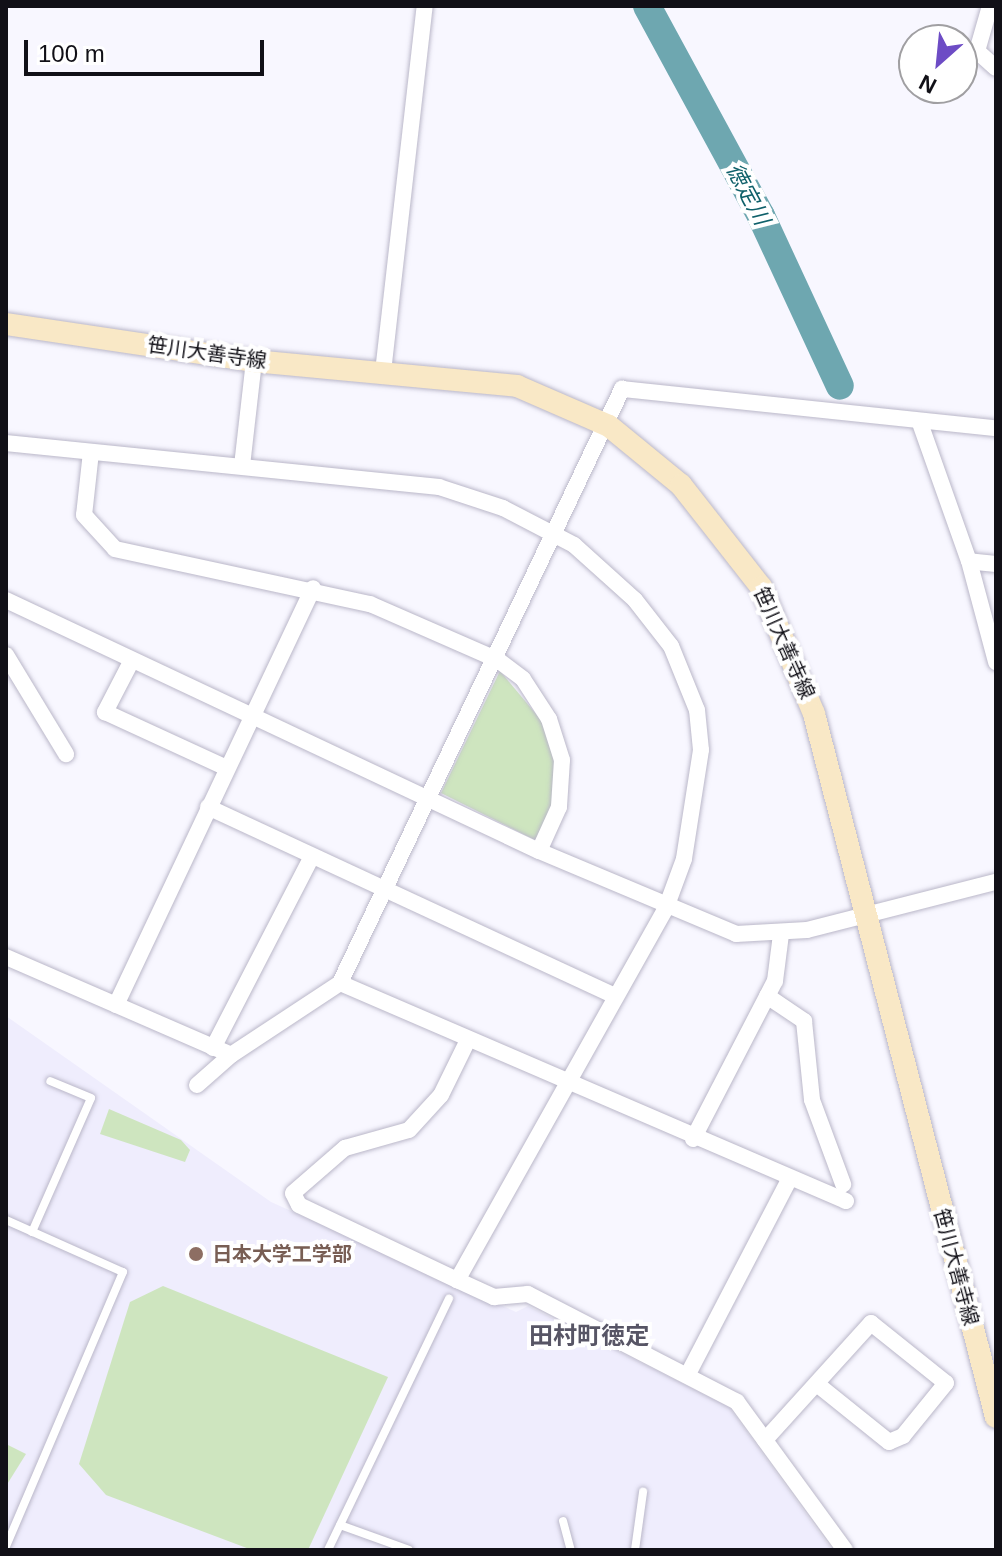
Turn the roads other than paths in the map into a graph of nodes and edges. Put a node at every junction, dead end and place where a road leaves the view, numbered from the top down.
1 (425, 6) edge
2 (990, 6) edge
3 (996, 68) edge
4 (6, 324) edge
5 (254, 361) junction
6 (383, 372) junction
7 (920, 423) junction
8 (606, 424) junction
9 (996, 428) edge
10 (6, 443) edge
11 (91, 452) junction
12 (242, 466) junction
13 (556, 534) junction
14 (969, 561) junction
15 (996, 564) edge
16 (313, 588) junction
17 (6, 600) edge
18 (6, 655) edge
19 (132, 660) junction
20 (498, 660) junction
21 (996, 662) edge
22 (252, 717) junction
23 (66, 754) dead end
24 (227, 768) junction
25 (426, 798) junction
26 (208, 807) junction
27 (539, 851) junction
28 (312, 856) junction
29 (996, 882) edge
30 (385, 891) junction
31 (666, 908) junction
32 (865, 913) junction
33 (781, 934) junction
34 (6, 957) edge
35 (340, 983) junction
36 (615, 996) junction
37 (767, 996) junction
38 (116, 1005) junction
39 (468, 1040) junction
40 (213, 1048) junction
41 (231, 1055) junction
42 (50, 1081) dead end
43 (566, 1081) junction
44 (197, 1085) dead end
45 (693, 1139) junction
46 (788, 1182) junction
47 (6, 1220) edge
48 (32, 1232) junction
49 (457, 1280) junction
50 (449, 1299) dead end
51 (688, 1374) junction
52 (818, 1385) junction
53 (996, 1417) edge
54 (765, 1440) junction
55 (643, 1492) dead end
56 (563, 1521) dead end
57 (340, 1525) junction
58 (6, 1546) edge
59 (328, 1550) edge
60 (409, 1550) edge
61 (571, 1550) edge
62 (635, 1550) edge
63 (845, 1550) edge

1 - 6 street
2 - 3 street
4 - 5 street, 笹川大善寺線
5 - 6 street, 笹川大善寺線
5 - 12 street
6 - 8 street, 笹川大善寺線
7 - 8 street
7 - 9 street
7 - 14 street
8 - 13 street
8 - 32 street, 笹川大善寺線
10 - 11 street
11 - 12 street
11 - 16 street
12 - 13 street
13 - 20 street
13 - 31 street
14 - 15 street
14 - 21 street
16 - 20 street
16 - 22 street
17 - 19 street
18 - 23 street
19 - 22 street
19 - 24 street
20 - 25 street
20 - 27 street
22 - 24 street
22 - 25 street
24 - 26 street
25 - 27 street
25 - 30 street
26 - 28 street
26 - 38 street
27 - 31 street
28 - 30 street
28 - 40 street
29 - 32 street
30 - 35 street
30 - 36 street
31 - 33 street
31 - 36 street
32 - 33 street
32 - 53 street, 笹川大善寺線
33 - 37 street
34 - 38 street
35 - 39 street
35 - 41 street
36 - 43 street
37 - 45 street
37 - 46 street
38 - 40 street
39 - 43 street
39 - 49 street
40 - 41 street
41 - 44 street
42 - 48 lane
43 - 45 street
43 - 49 street
45 - 46 street
46 - 51 street
47 - 48 lane
48 - 58 lane
49 - 51 street
50 - 57 lane
51 - 54 street
52 - 52 street
52 - 54 street
54 - 63 street
55 - 62 lane
56 - 61 lane
57 - 59 lane
57 - 60 lane

